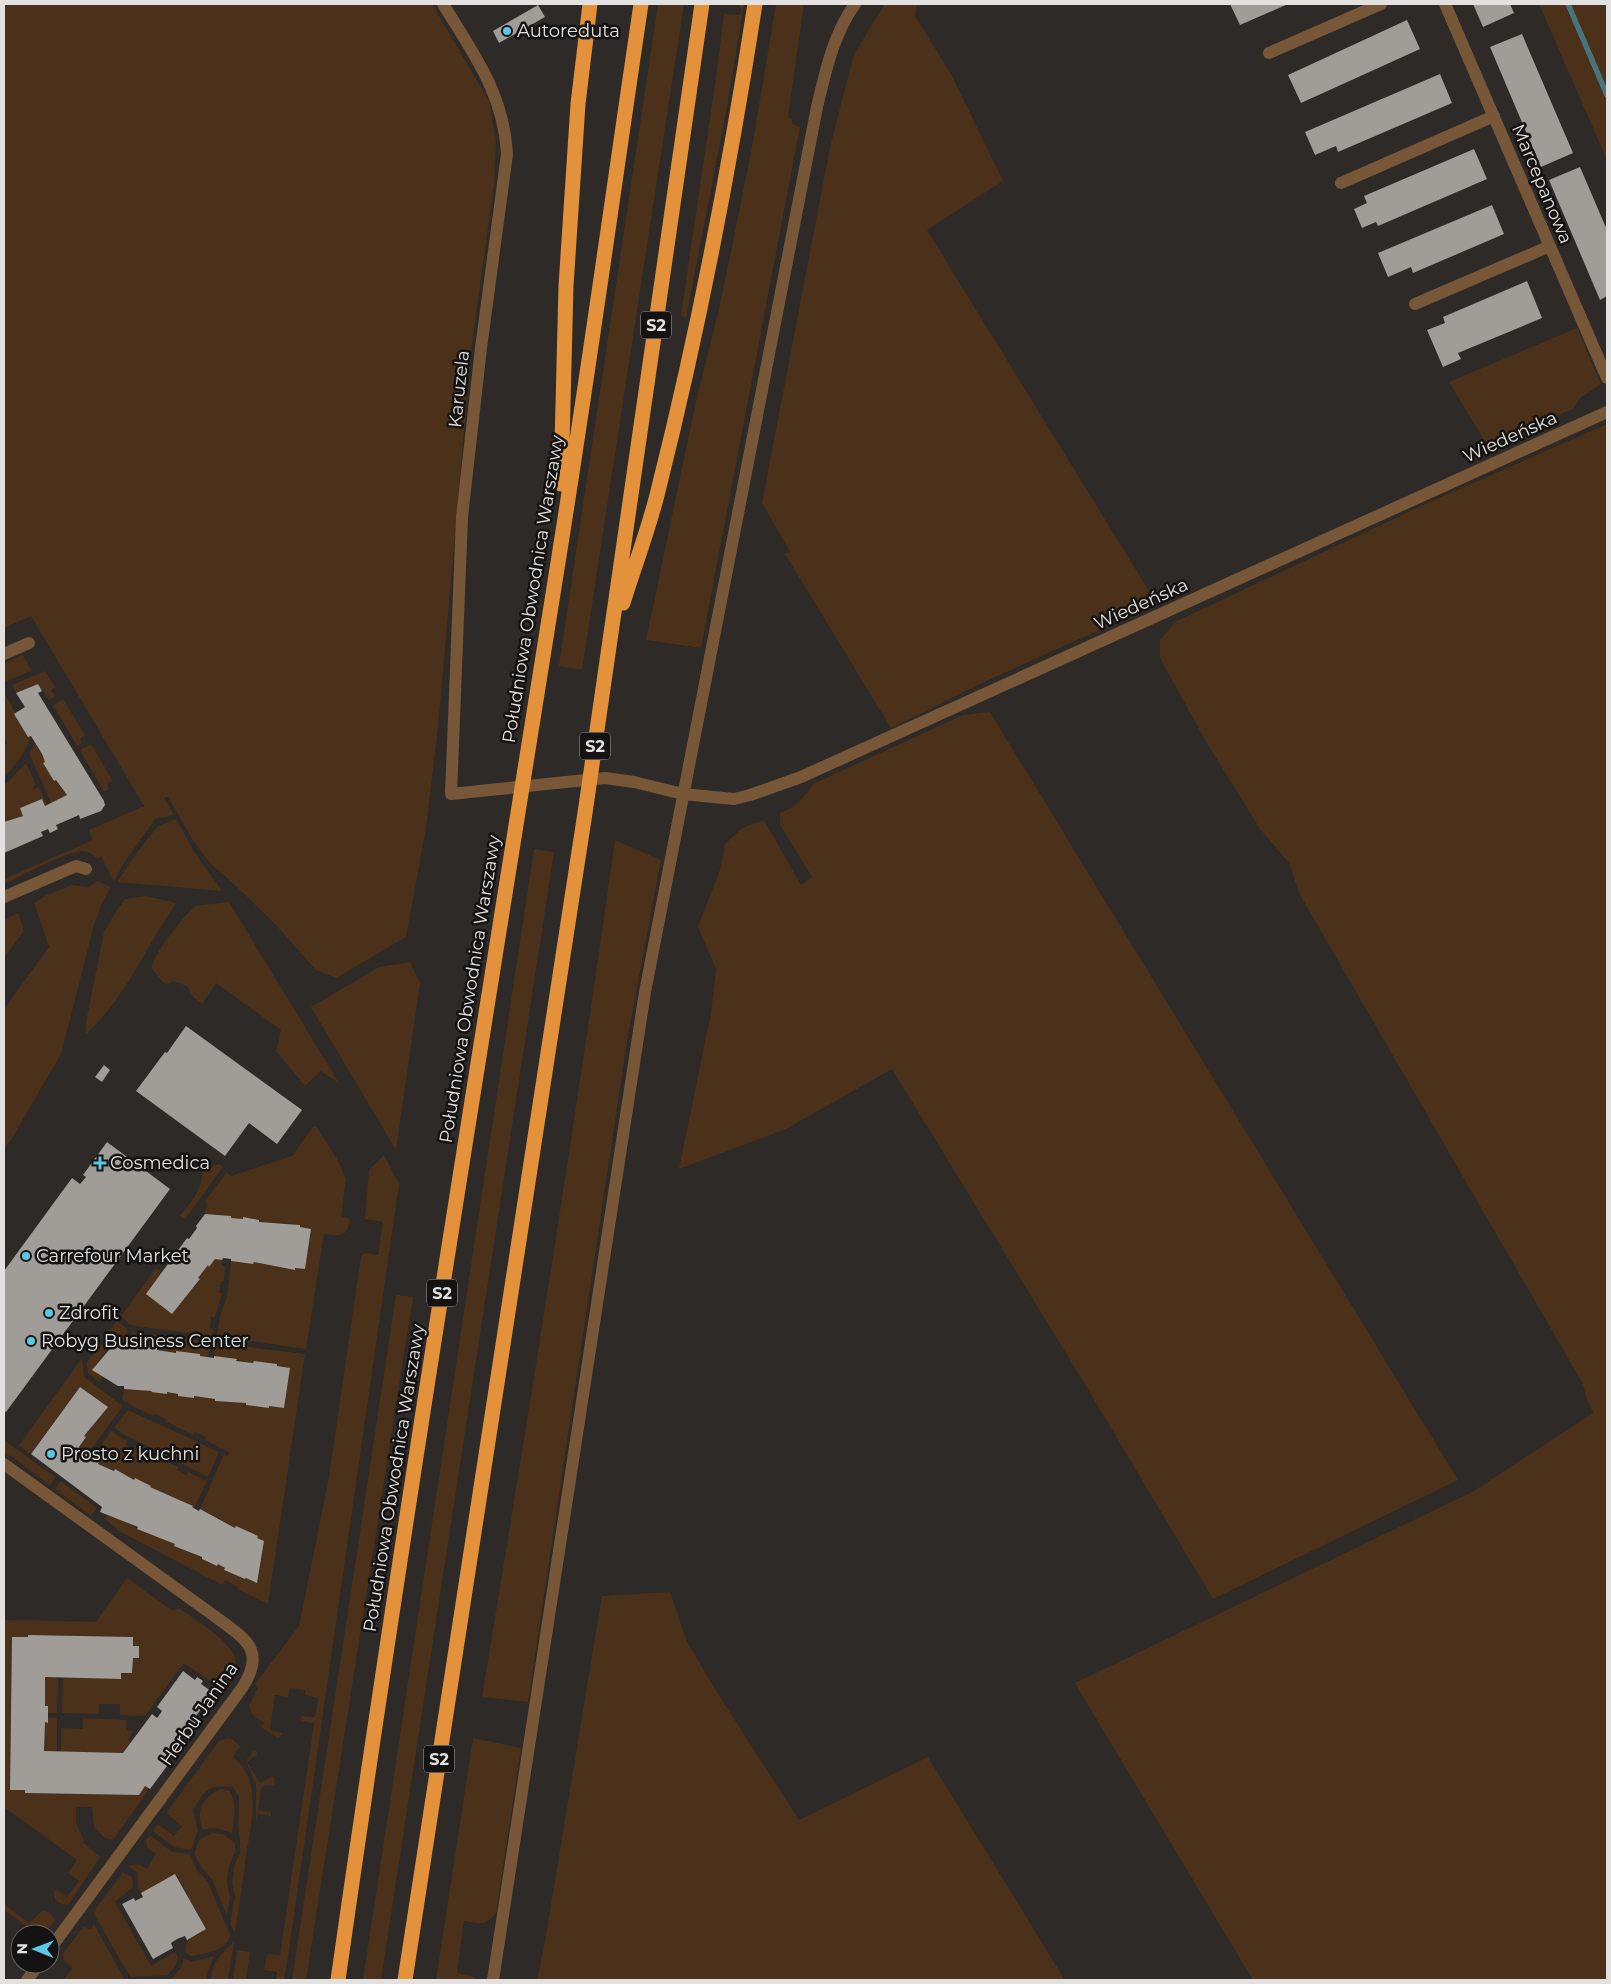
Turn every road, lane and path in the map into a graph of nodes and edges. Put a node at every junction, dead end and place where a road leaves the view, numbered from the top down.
1 (443, 4) edge
2 (590, 4) edge
3 (642, 4) edge
4 (702, 4) edge
5 (755, 4) edge
6 (855, 4) edge
7 (1381, 4) edge
8 (1445, 4) edge
9 (1269, 53) dead end
10 (1494, 116) junction
11 (1341, 183) dead end
12 (1550, 246) junction
13 (1415, 304) dead end
14 (1607, 378) edge
15 (1607, 412) edge
16 (560, 549) junction
17 (30, 643) dead end
18 (610, 647) junction
19 (4, 654) edge
20 (451, 794) joint
21 (683, 794) junction
22 (86, 869) dead end
23 (4, 896) edge
24 (4, 1464) edge
25 (60, 1935) edge
26 (338, 1980) edge
27 (405, 1980) edge
28 (493, 1980) edge

1 - 20 street, Karuzela
2 - 16 highway
3 - 16 highway, Południowa Obwodnica Warszawy / S2
4 - 18 highway, S2
5 - 18 highway
6 - 21 street
7 - 9 street
8 - 10 street, Marcepanowa
10 - 11 street
10 - 12 street, Marcepanowa
12 - 13 street
12 - 14 street, Marcepanowa
15 - 21 street, Wiedeńska
16 - 26 highway, Południowa Obwodnica Warszawy / S2
17 - 19 street
18 - 27 highway, S2
20 - 21 street, Wiedeńska
21 - 28 street
22 - 23 street
24 - 25 street, Herbu Janina

